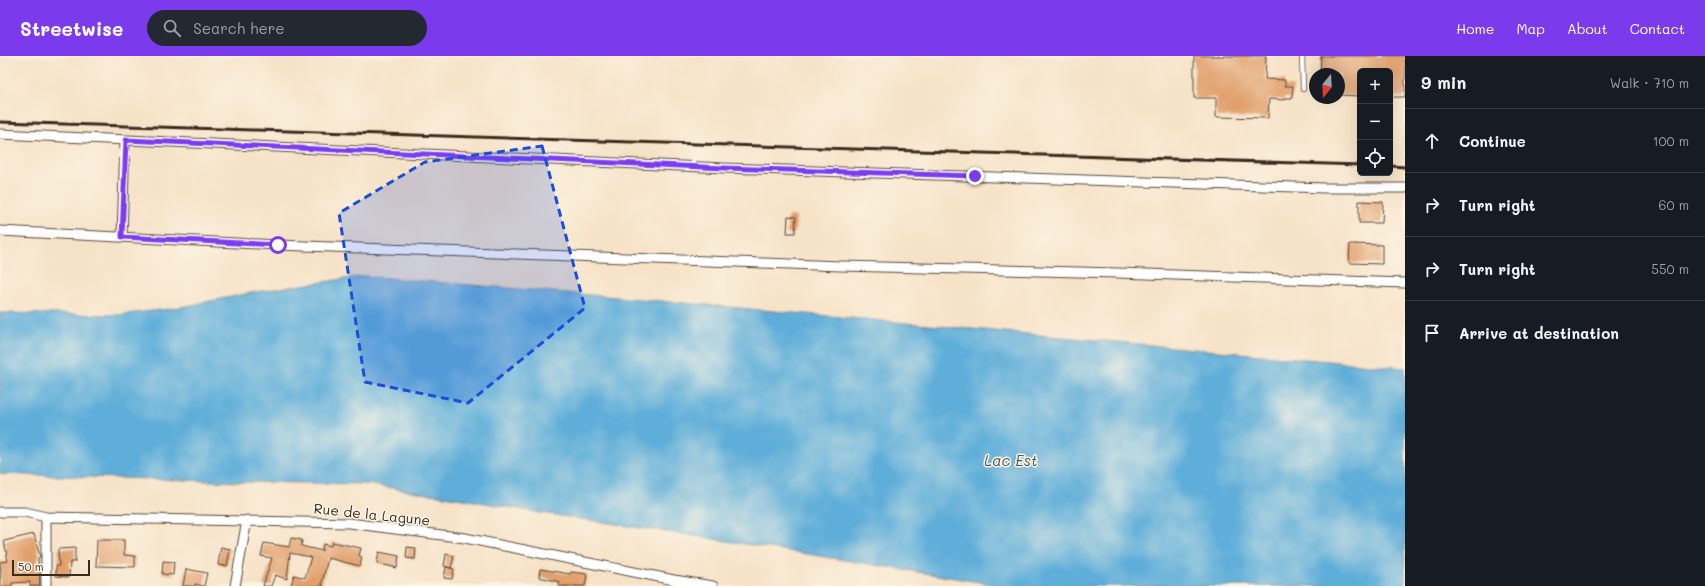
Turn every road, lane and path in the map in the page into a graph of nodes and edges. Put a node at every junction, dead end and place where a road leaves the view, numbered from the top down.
1 (1302, 56) edge
2 (1303, 89) dead end
3 (0, 134) edge
4 (126, 140) junction
5 (1405, 188) edge
6 (0, 231) edge
7 (122, 237) junction
8 (1405, 283) edge
9 (0, 512) edge
10 (46, 517) junction
11 (248, 520) junction
12 (674, 583) edge
13 (46, 586) edge
14 (235, 586) edge
15 (713, 586) edge

1 - 2 lane
3 - 4 street
4 - 5 street
4 - 7 street
6 - 7 street
7 - 8 street
9 - 10 street, Rue de la Lagune
10 - 11 street, Rue de la Lagune
10 - 13 street
11 - 12 street, Rue de la Lagune
11 - 14 street
12 - 15 street, Rue de la Lagune

